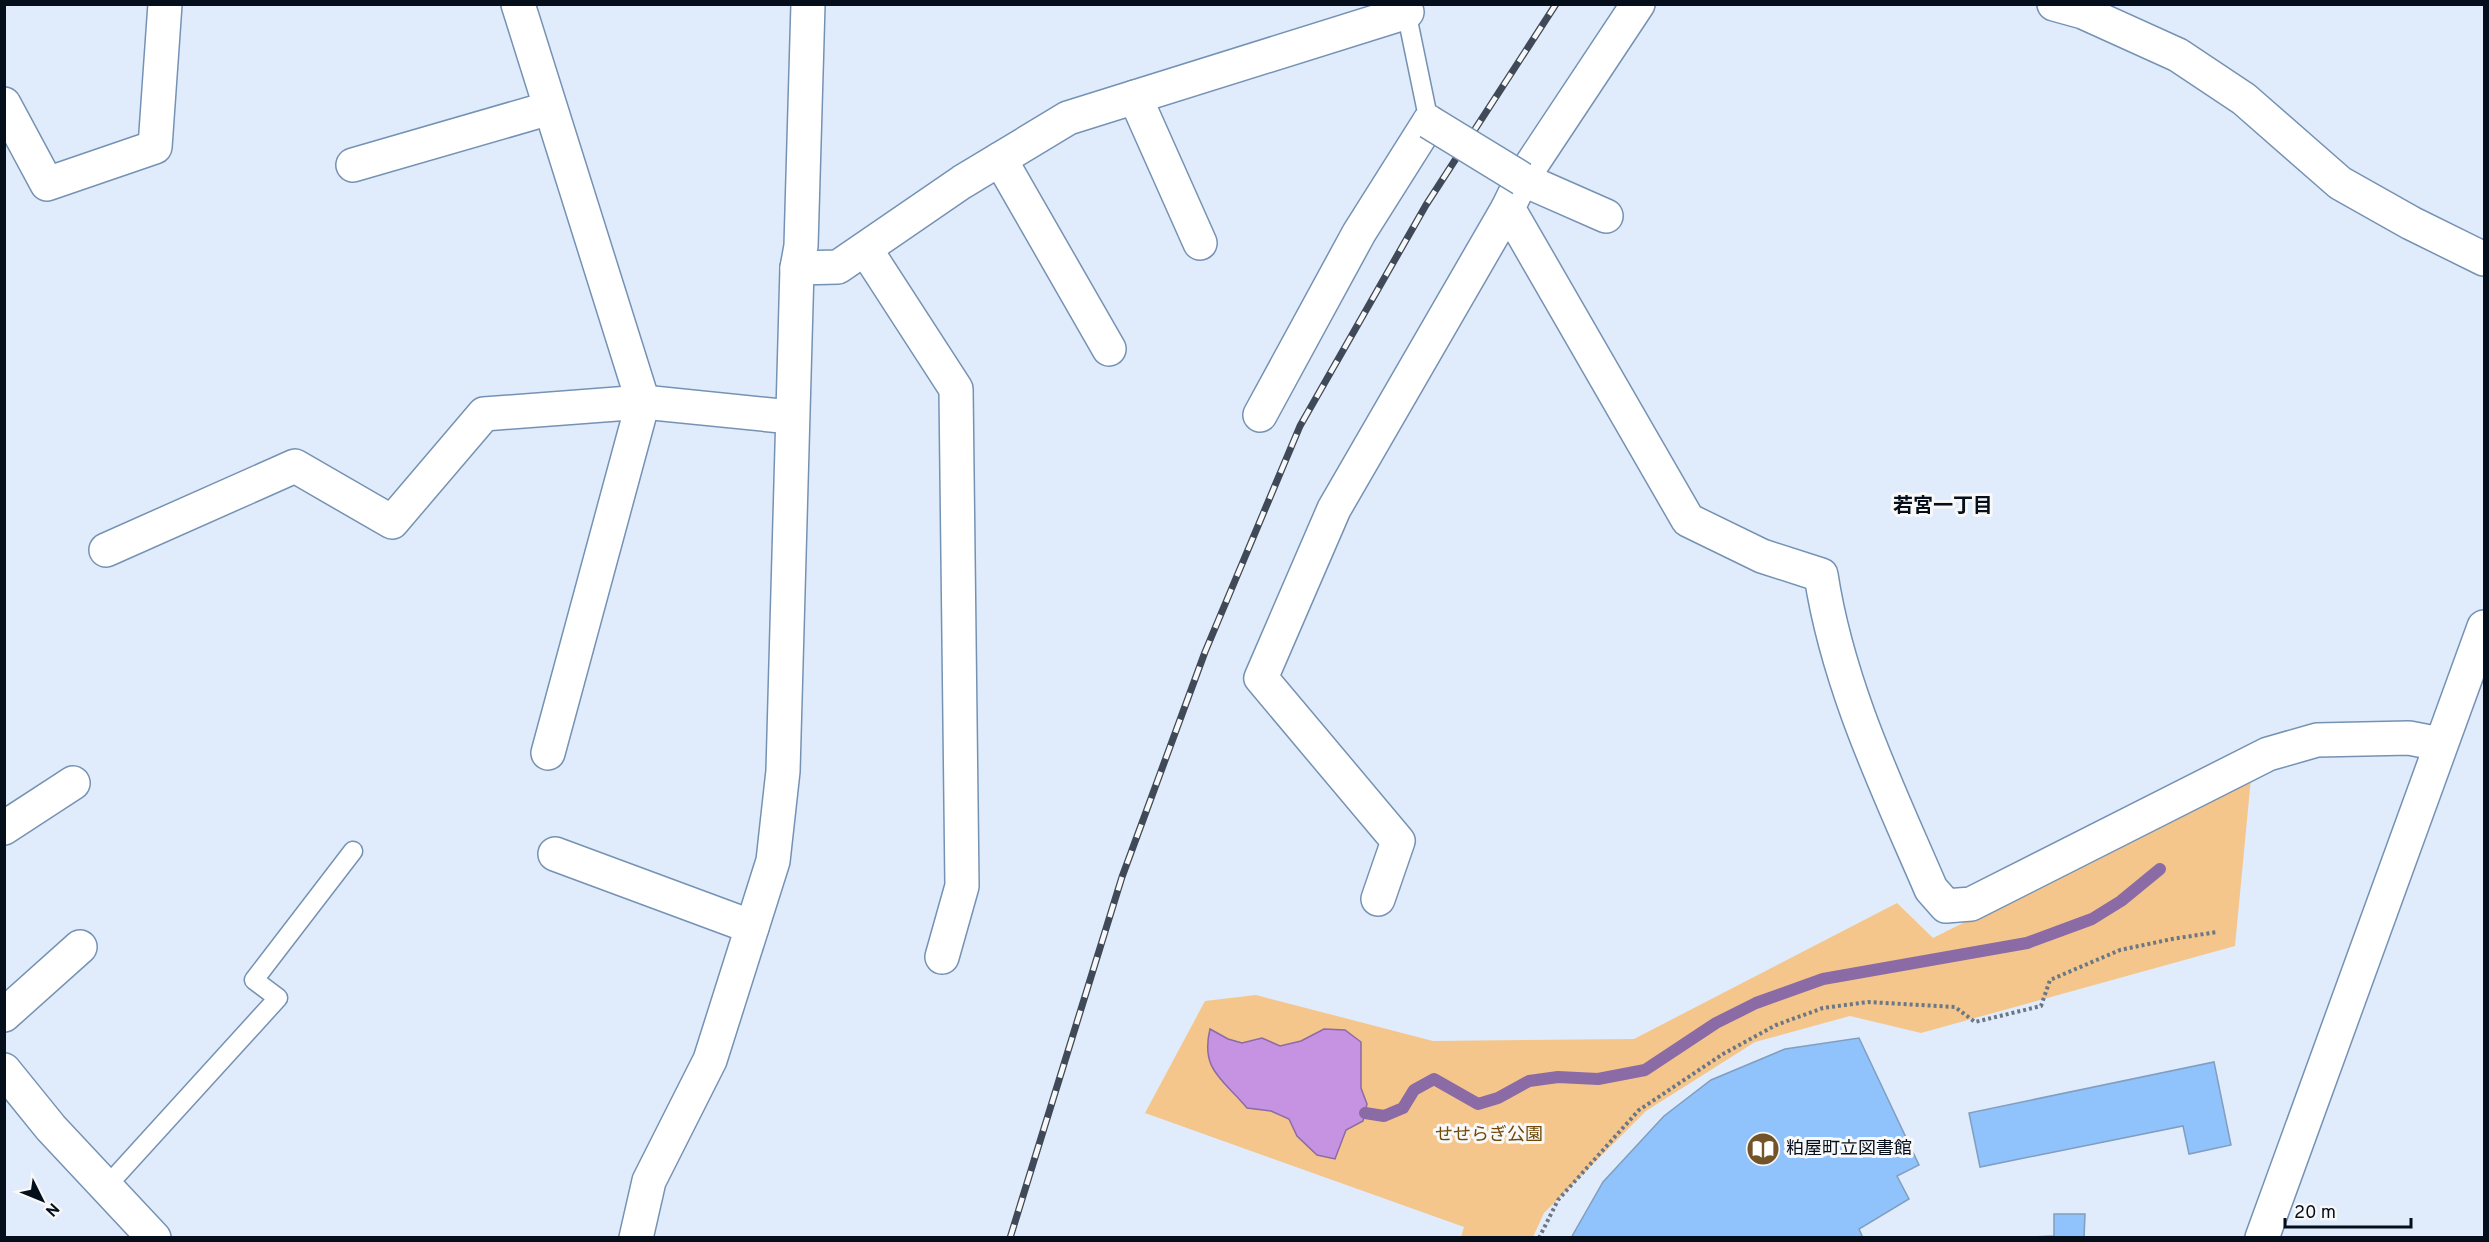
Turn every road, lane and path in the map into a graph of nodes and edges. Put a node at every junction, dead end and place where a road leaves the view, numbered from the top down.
1 (165, 4) edge
2 (518, 4) edge
3 (808, 4) edge
4 (1638, 4) edge
5 (2054, 4) edge
6 (1406, 8) edge
7 (1135, 97) junction
8 (4, 104) edge
9 (550, 108) junction
10 (1429, 122) junction
11 (1000, 159) junction
12 (352, 165) dead end
13 (1522, 179) junction
14 (1508, 208) junction
15 (1606, 216) dead end
16 (1200, 243) dead end
17 (866, 250) junction
18 (2484, 259) edge
19 (798, 268) junction
20 (1109, 349) dead end
21 (643, 402) junction
22 (1260, 415) dead end
23 (791, 417) junction
24 (106, 550) dead end
25 (2484, 627) edge
26 (2479, 664) edge
27 (2440, 744) junction
28 (548, 753) dead end
29 (73, 783) dead end
30 (4, 828) edge
31 (353, 850) dead end
32 (555, 854) dead end
33 (1378, 899) dead end
34 (753, 927) junction
35 (2217, 932) dead end
36 (80, 947) dead end
37 (942, 957) dead end
38 (4, 1015) edge
39 (4, 1070) edge
40 (106, 1187) junction
41 (154, 1238) edge
42 (636, 1238) edge
43 (1539, 1238) edge
44 (2262, 1238) edge

1 - 8 street
2 - 9 street
3 - 19 street
4 - 13 street
5 - 18 street
6 - 7 street
6 - 10 lane
7 - 11 street
7 - 16 street
9 - 12 street
9 - 21 street
10 - 13 street, bridge
10 - 22 street
11 - 17 street
11 - 20 street
13 - 14 street
13 - 15 street
14 - 27 street
14 - 33 street
17 - 19 street
17 - 37 street
19 - 23 street
21 - 23 street
21 - 24 street
21 - 28 street
23 - 34 street
25 - 26 street
26 - 27 street
27 - 44 street
29 - 30 street
31 - 40 lane
32 - 34 street
34 - 42 street
35 - 43 path
36 - 38 street
39 - 40 street
40 - 41 street

